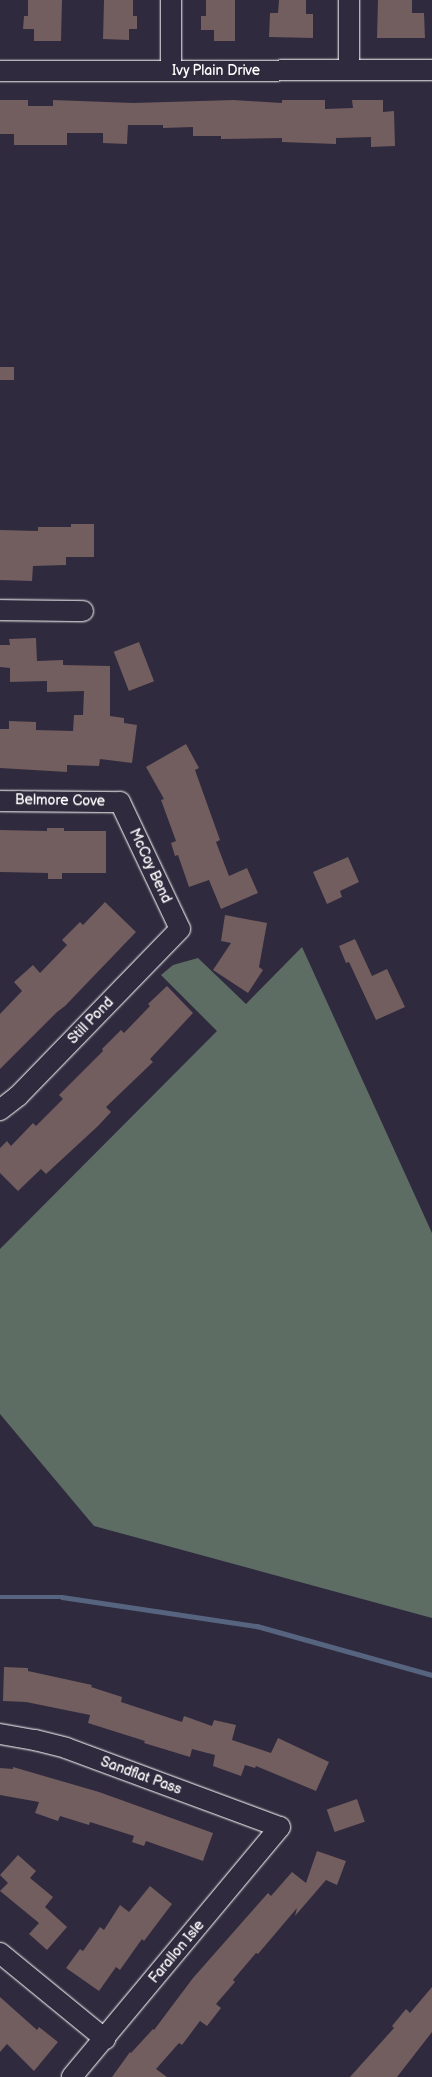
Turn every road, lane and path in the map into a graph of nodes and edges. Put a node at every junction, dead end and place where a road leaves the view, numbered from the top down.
1 (171, 0) edge
2 (349, 0) edge
3 (350, 70) junction
4 (432, 70) edge
5 (0, 71) edge
6 (171, 71) junction
7 (0, 610) edge
8 (83, 611) dead end
9 (0, 801) edge
10 (120, 802) joint
11 (180, 929) joint
12 (0, 1110) edge
13 (0, 1734) edge
14 (280, 1827) joint
15 (0, 1953) edge
16 (105, 2039) junction
17 (72, 2077) edge

1 - 6 street
2 - 3 street
3 - 4 street, Ivy Plain Drive
3 - 6 street, Ivy Plain Drive
5 - 6 street, Ivy Plain Drive
7 - 8 street
9 - 10 street, Belmore Cove
10 - 11 street, McCoy Bend
11 - 12 street, Still Pond
13 - 14 street, Sandflat Pass
14 - 16 street, Farallon Isle
15 - 16 street
16 - 17 street, Farallon Isle

